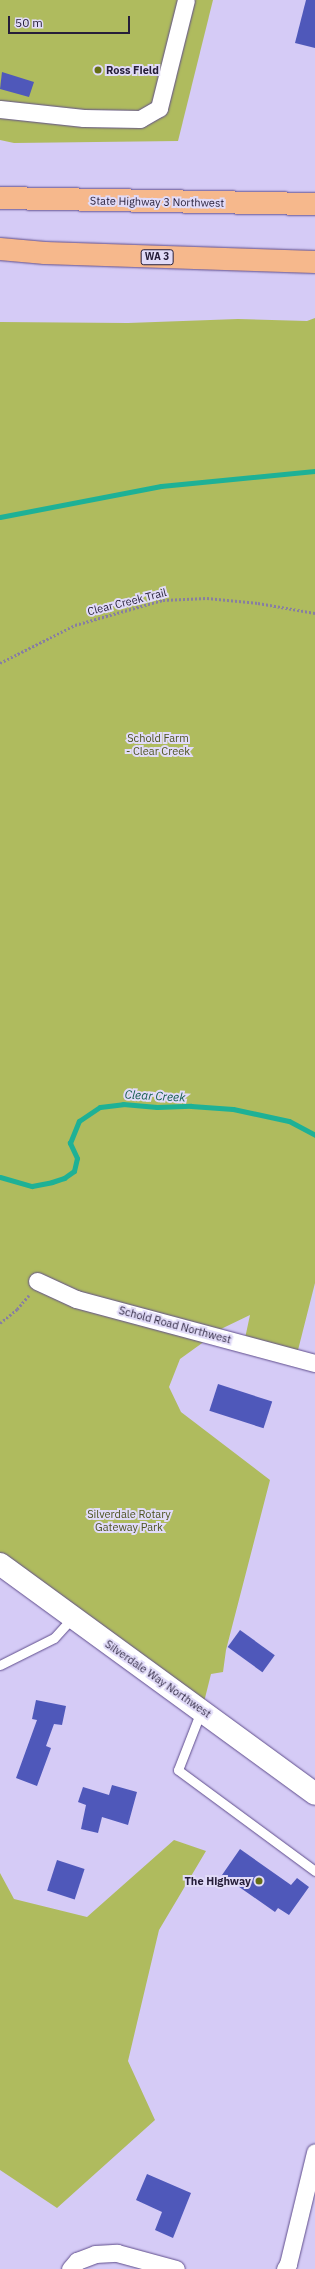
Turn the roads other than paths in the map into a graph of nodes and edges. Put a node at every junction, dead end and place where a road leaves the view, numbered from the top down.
1 (186, 0) edge
2 (0, 110) edge
3 (0, 198) edge
4 (315, 204) edge
5 (0, 249) edge
6 (315, 262) edge
7 (38, 1281) road end
8 (315, 1363) edge
9 (0, 1564) edge
10 (72, 1618) junction
11 (0, 1665) edge
12 (202, 1710) junction
13 (315, 1794) edge
14 (315, 1871) edge
15 (315, 2152) edge
16 (70, 2269) edge
17 (176, 2269) edge
18 (285, 2269) edge

1 - 2 street
3 - 4 highway, State Highway 3 Northwest
5 - 6 highway, WA 3
7 - 8 street, Schold Road Northwest
9 - 10 main road, Silverdale Way Northwest
10 - 11 lane
10 - 12 main road, Silverdale Way Northwest
12 - 13 main road, Silverdale Way Northwest
12 - 14 lane
15 - 18 street
16 - 17 street

